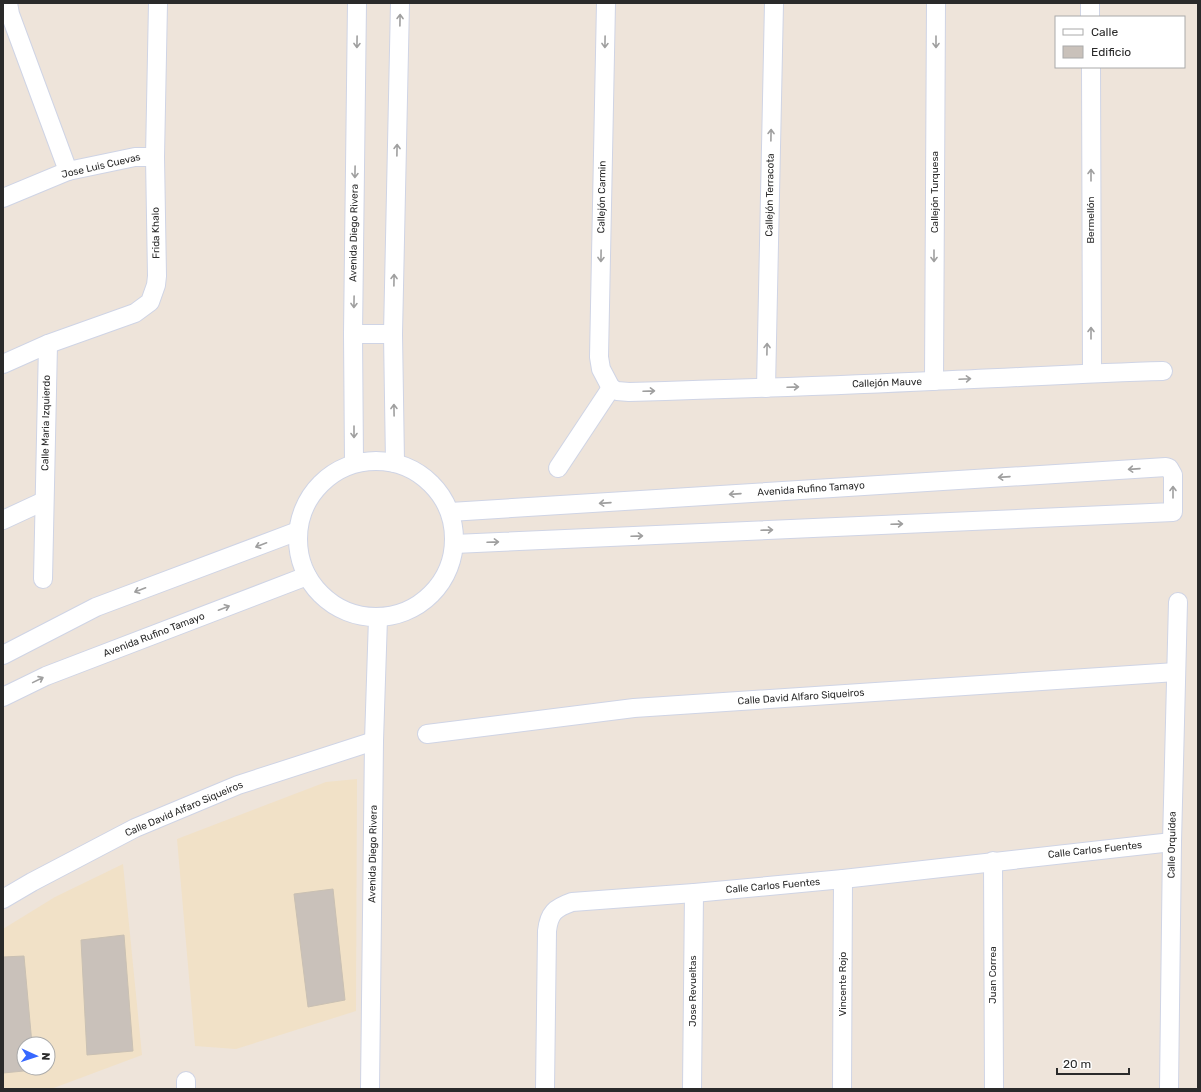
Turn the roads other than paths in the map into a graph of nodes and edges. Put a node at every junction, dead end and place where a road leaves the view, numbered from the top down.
1 (8, 3) edge
2 (158, 3) edge
3 (357, 3) edge
4 (400, 3) edge
5 (606, 3) edge
6 (774, 3) edge
7 (936, 3) edge
8 (1090, 3) edge
9 (1090, 16) edge
10 (1090, 68) edge
11 (155, 157) junction
12 (68, 171) junction
13 (3, 198) edge
14 (353, 334) junction
15 (393, 334) junction
16 (48, 344) junction
17 (3, 364) edge
18 (1163, 371) dead end
19 (1092, 372) junction
20 (934, 381) junction
21 (611, 388) junction
22 (766, 388) junction
23 (354, 463) junction
24 (395, 463) junction
25 (558, 468) dead end
26 (44, 501) junction
27 (450, 512) junction
28 (3, 520) edge
29 (298, 531) junction
30 (454, 544) junction
31 (307, 576) junction
32 (43, 579) dead end
33 (1178, 602) dead end
34 (378, 618) junction
35 (3, 655) edge
36 (1176, 672) junction
37 (3, 697) edge
38 (427, 734) dead end
39 (374, 741) junction
40 (1172, 842) junction
41 (993, 861) junction
42 (843, 879) junction
43 (694, 893) junction
44 (3, 899) edge
45 (370, 1089) edge
46 (545, 1089) edge
47 (692, 1089) edge
48 (842, 1089) edge
49 (994, 1089) edge
50 (1169, 1089) edge

1 - 12 street
2 - 11 street, Frida Khalo
3 -> 14 street, Avenida Diego Rivera
15 -> 4 street
5 -> 21 street, Callejón Carmin
22 -> 6 street, Callejón Terracota
7 -> 20 street, Callejón Turquesa
8 - 9 street
19 -> 10 street, Bermellón
11 - 12 street, Jose Luis Cuevas
11 - 16 street, Frida Khalo
12 - 13 street, Jose Luis Cuevas
14 - 15 street
14 -> 23 street, Avenida Diego Rivera
24 -> 15 street
16 - 17 street, Frida Khalo
16 - 26 street, Calle Maria Izquierdo
18 - 19 street, Callejón Mauve
20 -> 19 street, Callejón Mauve
22 -> 20 street, Callejón Mauve
21 -> 22 street, Callejón Mauve
21 - 25 street
23 - 24 street
23 - 29 street
24 - 27 street
26 - 28 street
26 - 32 street, Calle Maria Izquierdo
27 - 30 street
30 -> 27 street, Avenida Rufino Tamayo
29 - 31 street
29 -> 35 street
30 - 34 street
31 - 34 street
37 -> 31 street, Avenida Rufino Tamayo
33 - 36 street, Calle Orquídea
34 - 39 street, Avenida Diego Rivera
36 - 38 street, Calle David Alfaro Siqueiros
36 - 40 street, Calle Orquídea
39 - 44 street, Calle David Alfaro Siqueiros
39 - 45 street, Avenida Diego Rivera
40 - 41 street, Calle Carlos Fuentes
40 - 50 street, Calle Orquídea
41 - 42 street, Calle Carlos Fuentes
41 - 49 street, Juan Correa
42 - 43 street, Calle Carlos Fuentes
42 - 48 street, Vincente Rojo
43 - 46 street, Calle Carlos Fuentes
43 - 47 street, Jose Revueltas

